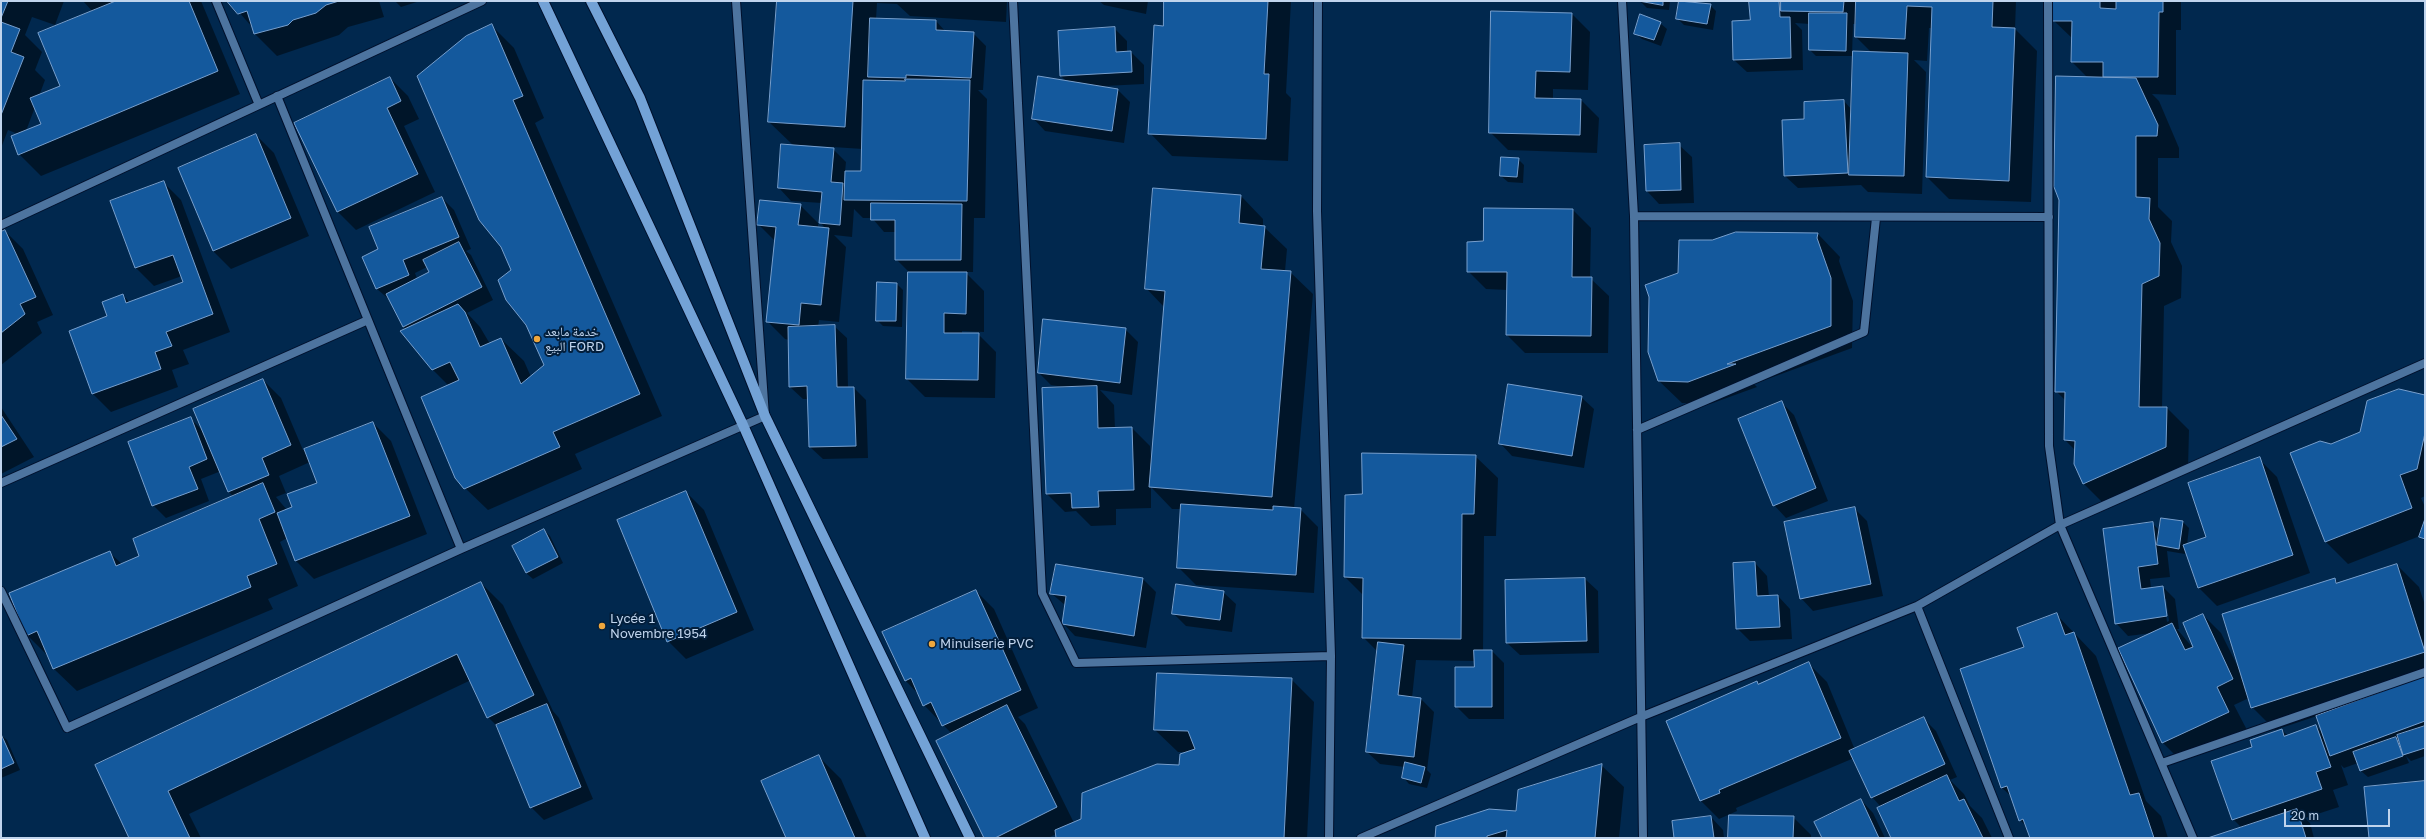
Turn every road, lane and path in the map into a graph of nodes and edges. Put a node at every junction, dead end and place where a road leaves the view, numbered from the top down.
1 (216, 1) edge
2 (482, 1) edge
3 (543, 1) edge
4 (591, 1) edge
5 (736, 1) edge
6 (1013, 1) edge
7 (1318, 1) edge
8 (1622, 1) edge
9 (2048, 1) edge
10 (277, 96) junction
11 (260, 105) junction
12 (1634, 216) junction
13 (2049, 217) junction
14 (1876, 218) junction
15 (1, 225) edge
16 (368, 320) junction
17 (2425, 363) edge
18 (765, 416) junction
19 (743, 425) junction
20 (1637, 430) junction
21 (1, 483) edge
22 (2060, 525) junction
23 (461, 549) junction
24 (1, 591) edge
25 (1917, 606) junction
26 (1331, 656) junction
27 (2425, 672) edge
28 (1643, 716) junction
29 (2162, 762) junction
30 (925, 838) edge
31 (970, 838) edge
32 (1329, 838) edge
33 (1361, 838) edge
34 (1643, 838) edge
35 (2009, 838) edge
36 (2193, 838) edge

1 - 11 street
2 - 10 street
3 - 19 main road
4 - 18 main road
5 - 18 street
6 - 26 street
7 - 26 street
8 - 12 street
9 - 13 street
10 - 11 street
10 - 16 street
11 - 15 street
12 - 14 street
12 - 20 street
13 - 14 street
13 - 22 street
14 - 20 street
16 - 21 street
16 - 23 street
17 - 22 street
18 - 19 street
18 - 31 main road
19 - 23 street
19 - 30 main road
20 - 28 street
22 - 25 street
22 - 29 street
23 - 24 street
25 - 28 street
25 - 35 street
26 - 32 street
27 - 29 street
28 - 33 street
28 - 34 street
29 - 36 street

